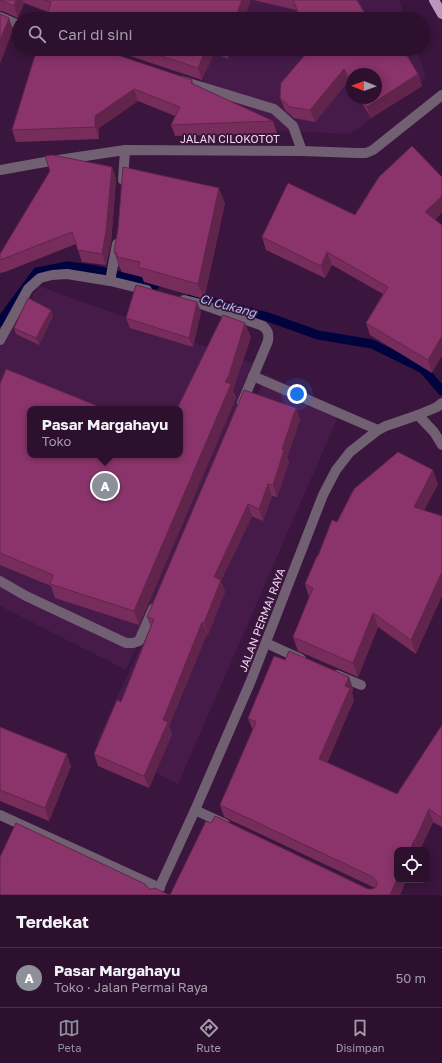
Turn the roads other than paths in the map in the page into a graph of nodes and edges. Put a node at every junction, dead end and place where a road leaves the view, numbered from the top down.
1 (434, 0) edge
2 (442, 14) edge
3 (0, 17) edge
4 (12, 22) edge
5 (172, 77) edge
6 (442, 95) edge
7 (125, 150) junction
8 (302, 151) junction
9 (0, 170) edge
10 (122, 189) edge
11 (118, 240) edge
12 (111, 279) junction
13 (157, 292) edge
14 (172, 296) edge
15 (0, 340) edge
16 (254, 376) junction
17 (440, 405) edge
18 (238, 411) edge
19 (418, 415) junction
20 (378, 430) junction
21 (442, 445) edge
22 (0, 581) edge
23 (158, 598) edge
24 (266, 643) junction
25 (310, 663) edge
26 (325, 669) edge
27 (361, 685) dead end
28 (195, 810) junction
29 (0, 814) edge
30 (231, 827) edge
31 (158, 891) edge

1 - 2 main road
3 - 4 street
5 - 8 street
6 - 8 street, JALAN CILOKOTOT
7 - 8 street, JALAN CILOKOTOT
7 - 9 street, JALAN CILOKOTOT
7 - 10 street
11 - 12 street
12 - 13 street
12 - 15 street
14 - 16 street
16 - 18 street
16 - 20 street
17 - 19 street, JALAN PERMAI RAYA
19 - 20 street, JALAN PERMAI RAYA
19 - 21 street
20 - 24 street, JALAN PERMAI RAYA
22 - 23 street
24 - 25 street
24 - 28 street, JALAN PERMAI RAYA
26 - 27 street
28 - 30 street
28 - 31 street, JALAN PERMAI RAYA
29 - 31 street

